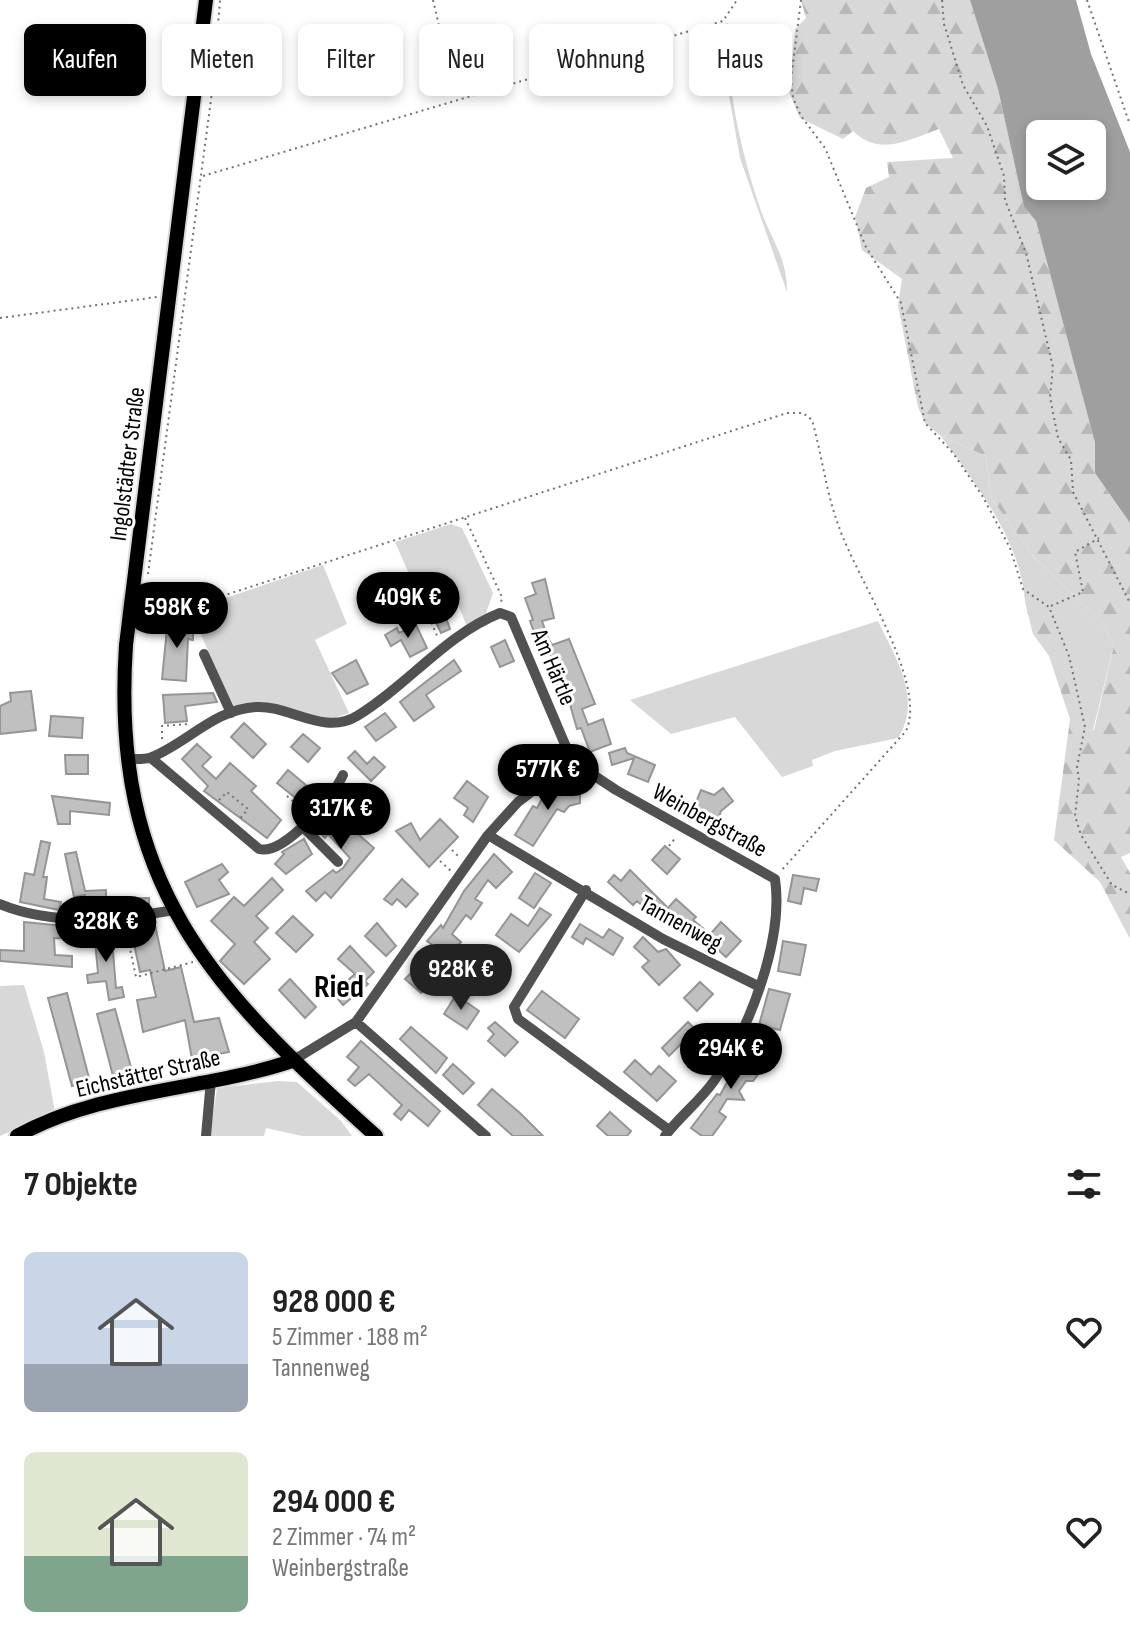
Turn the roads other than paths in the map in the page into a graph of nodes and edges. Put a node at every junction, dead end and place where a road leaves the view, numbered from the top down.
1 (206, 0) edge
2 (204, 654) dead end
3 (231, 713) junction
4 (151, 758) junction
5 (128, 759) junction
6 (572, 761) junction
7 (343, 775) dead end
8 (306, 821) junction
9 (488, 835) junction
10 (338, 862) dead end
11 (586, 890) junction
12 (0, 904) edge
13 (174, 910) junction
14 (760, 987) junction
15 (356, 1022) junction
16 (292, 1061) junction
17 (211, 1080) junction
18 (667, 1133) edge
19 (17, 1136) edge
20 (206, 1136) edge
21 (376, 1136) edge
22 (486, 1136) edge

1 - 5 main road, Ingolstädter Straße
2 - 3 street
3 - 4 street, Am Härtle
3 - 6 street, Am Härtle
4 - 5 street
4 - 8 street
5 - 13 main road, Ingolstädter Straße
6 - 9 street
6 - 14 street, Weinbergstraße
7 - 8 street
8 - 10 street
9 - 11 street, Tannenweg
9 - 15 street
11 - 14 street, Tannenweg
11 - 18 street
12 - 13 street
13 - 16 main road, Ingolstädter Straße
14 - 18 street, Weinbergstraße
15 - 16 street
15 - 22 street
16 - 17 main road, Eichstätter Straße
16 - 21 main road, Ingolstädter Straße
17 - 19 main road, Eichstätter Straße
17 - 20 street

